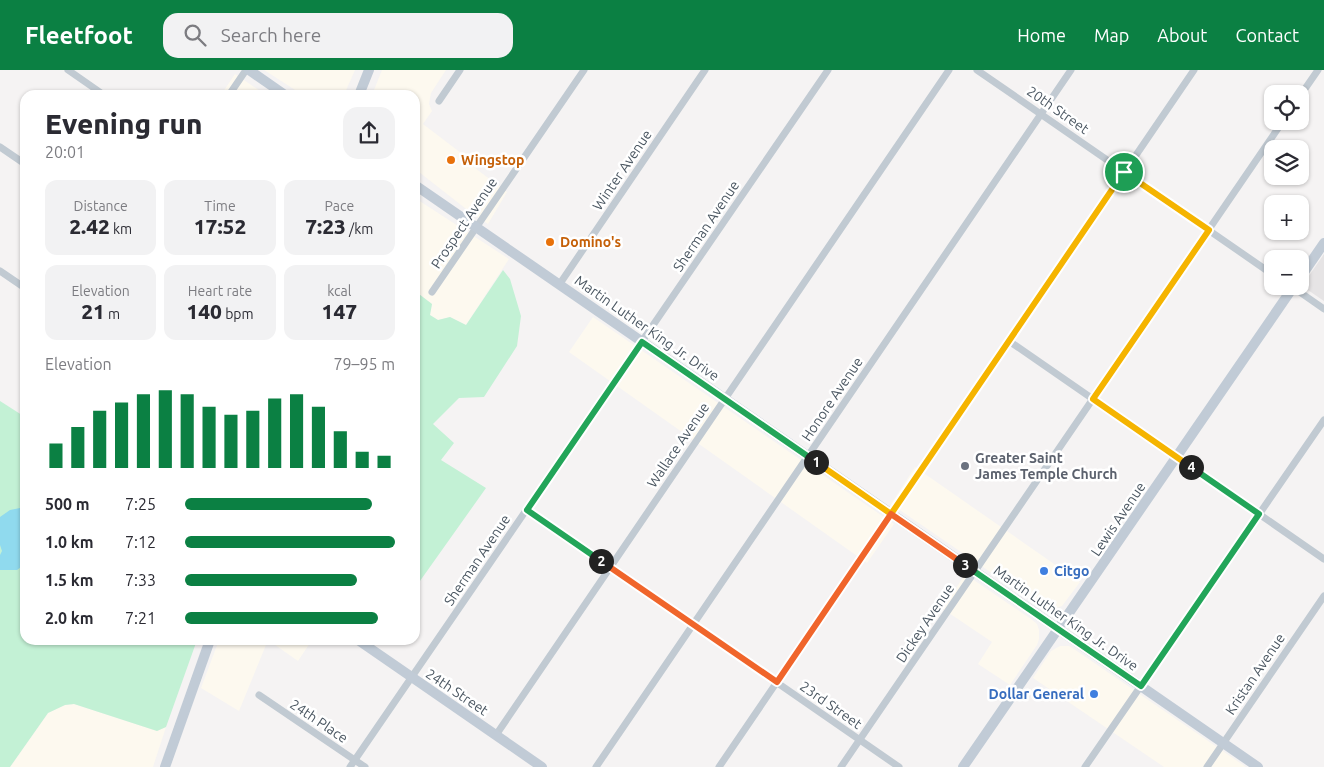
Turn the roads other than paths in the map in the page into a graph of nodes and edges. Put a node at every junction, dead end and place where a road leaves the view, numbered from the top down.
1 (68, 70) edge
2 (247, 70) edge
3 (369, 70) edge
4 (460, 70) edge
5 (584, 70) edge
6 (705, 70) edge
7 (828, 70) edge
8 (949, 70) edge
9 (977, 70) edge
10 (1071, 70) edge
11 (1194, 70) edge
12 (1318, 70) edge
13 (1308, 85) edge
14 (97, 90) edge
15 (233, 90) edge
16 (277, 90) edge
17 (361, 90) edge
18 (439, 101) dead end
19 (1041, 114) junction
20 (1277, 130) edge
21 (0, 147) edge
22 (20, 161) edge
23 (1124, 172) junction
24 (420, 188) edge
25 (476, 227) junction
26 (1209, 230) junction
27 (1324, 243) edge
28 (1309, 265) edge
29 (1264, 268) edge
30 (0, 271) edge
31 (20, 285) edge
32 (559, 285) junction
33 (432, 292) dead end
34 (1288, 295) edge
35 (1304, 295) edge
36 (1324, 309) edge
37 (1009, 341) junction
38 (642, 342) junction
39 (725, 399) junction
40 (1093, 399) junction
41 (1324, 420) edge
42 (808, 456) junction
43 (1177, 457) junction
44 (527, 510) junction
45 (891, 514) junction
46 (1259, 514) junction
47 (1324, 558) edge
48 (610, 567) junction
49 (975, 572) junction
50 (1324, 596) edge
51 (693, 625) junction
52 (1059, 630) junction
53 (208, 645) edge
54 (365, 645) edge
55 (412, 678) junction
56 (777, 682) junction
57 (1141, 686) junction
58 (259, 695) dead end
59 (496, 735) junction
60 (860, 740) junction
61 (1224, 743) junction
62 (355, 760) junction
63 (165, 767) edge
64 (350, 767) edge
65 (365, 767) edge
66 (542, 767) edge
67 (596, 767) edge
68 (718, 767) edge
69 (842, 767) edge
70 (900, 767) edge
71 (963, 767) edge
72 (1086, 767) edge
73 (1207, 767) edge
74 (1258, 767) edge

1 - 14 street
2 - 15 street
2 - 16 street
3 - 17 street
4 - 18 street
5 - 25 street, Prospect Avenue
6 - 32 street, Winter Avenue
7 - 38 street, Sherman Avenue
8 - 39 street, Wallace Avenue
9 - 19 street, 20th Street
10 - 19 street, Honore Avenue
11 - 23 street
12 - 13 street
19 - 23 street, 20th Street
19 - 42 street, Honore Avenue
20 - 26 street, Dickey Avenue
21 - 22 street
23 - 26 street, 20th Street
23 - 37 street
24 - 25 street, Martin Luther King Jr. Drive
25 - 32 street, Martin Luther King Jr. Drive
25 - 33 street, Prospect Avenue
26 - 29 street, 20th Street
26 - 40 street, Dickey Avenue
27 - 28 street
30 - 31 street
32 - 38 street, Martin Luther King Jr. Drive
34 - 43 street, Lewis Avenue
35 - 36 street
37 - 40 street
37 - 45 street
38 - 39 street, Martin Luther King Jr. Drive
38 - 44 street, Sherman Avenue
39 - 42 street, Martin Luther King Jr. Drive
39 - 48 street, Wallace Avenue
40 - 43 street
40 - 49 street, Dickey Avenue
41 - 46 street
42 - 45 street, Martin Luther King Jr. Drive
42 - 51 street, Honore Avenue
43 - 46 street
43 - 52 street, Lewis Avenue
44 - 48 street, 23rd Street
44 - 55 street, Sherman Avenue
45 - 49 street, Martin Luther King Jr. Drive
45 - 56 street
46 - 47 street
46 - 57 street
48 - 51 street, 23rd Street
48 - 59 street, Wallace Avenue
49 - 52 street, Martin Luther King Jr. Drive
49 - 60 street, Dickey Avenue
50 - 61 street, Kristan Avenue
51 - 56 street, 23rd Street
51 - 67 street, Honore Avenue
52 - 57 street, Martin Luther King Jr. Drive
52 - 71 street, Lewis Avenue
53 - 63 street
54 - 55 street, 24th Street
55 - 59 street, 24th Street
55 - 62 street, Sherman Avenue
56 - 60 street, 23rd Street
56 - 68 street
57 - 61 street, Martin Luther King Jr. Drive
57 - 72 street
58 - 62 street, 24th Place
59 - 66 street, 24th Street
60 - 69 street, Dickey Avenue
60 - 70 street, 23rd Street
61 - 73 street, Kristan Avenue
61 - 74 street, Martin Luther King Jr. Drive
62 - 64 street, Sherman Avenue
62 - 65 street, 24th Place

